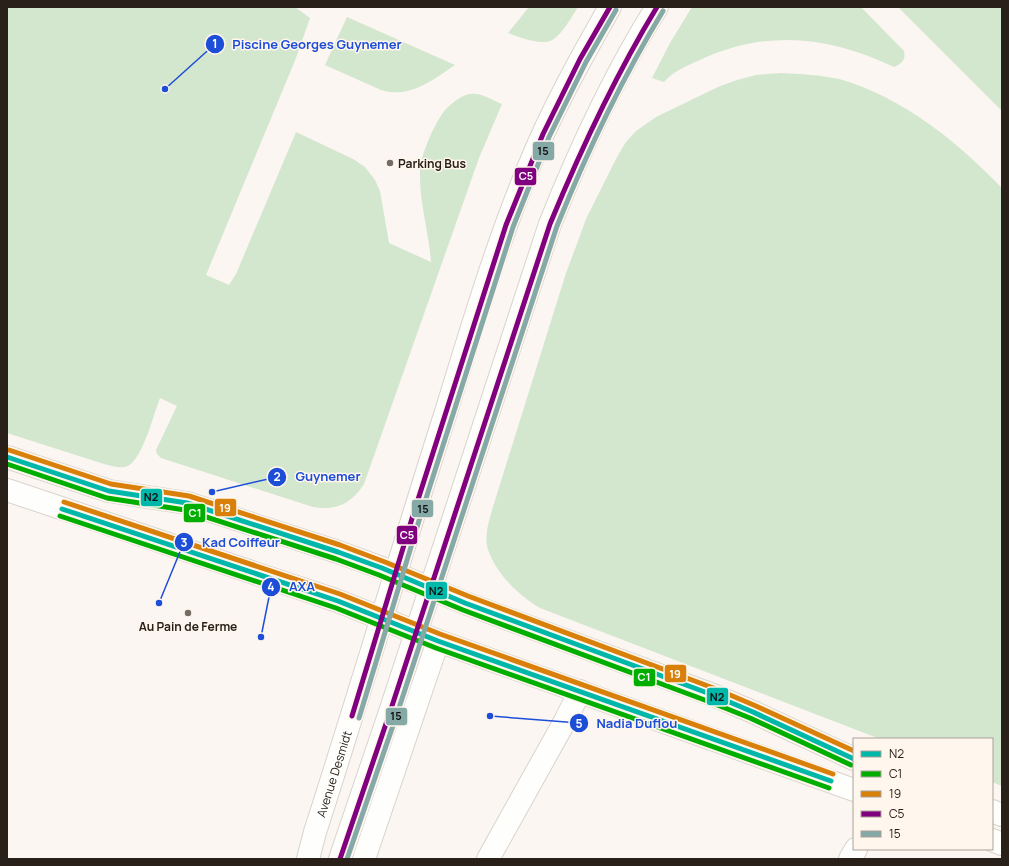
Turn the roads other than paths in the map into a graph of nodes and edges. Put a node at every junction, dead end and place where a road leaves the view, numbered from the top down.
1 (610, 7) edge
2 (657, 7) edge
3 (7, 457) edge
4 (7, 490) edge
5 (395, 573) junction
6 (430, 589) junction
7 (382, 620) junction
8 (416, 633) junction
9 (438, 641) junction
10 (580, 691) junction
11 (853, 759) edge
12 (853, 790) edge
13 (855, 850) edge
14 (308, 859) edge
15 (340, 859) edge
16 (364, 859) edge
17 (488, 859) edge
18 (850, 859) edge

1 - 5 main road, Avenue Desmidt
2 - 6 main road
3 - 5 main road
4 - 7 main road
5 - 6 main road
5 - 7 main road, Avenue Desmidt
6 - 8 main road
6 - 11 main road
7 - 8 main road
7 - 14 main road, Avenue Desmidt
8 - 9 main road
8 - 15 main road
9 - 10 main road
9 - 16 main road
10 - 12 main road
10 - 17 main road
13 - 18 main road

